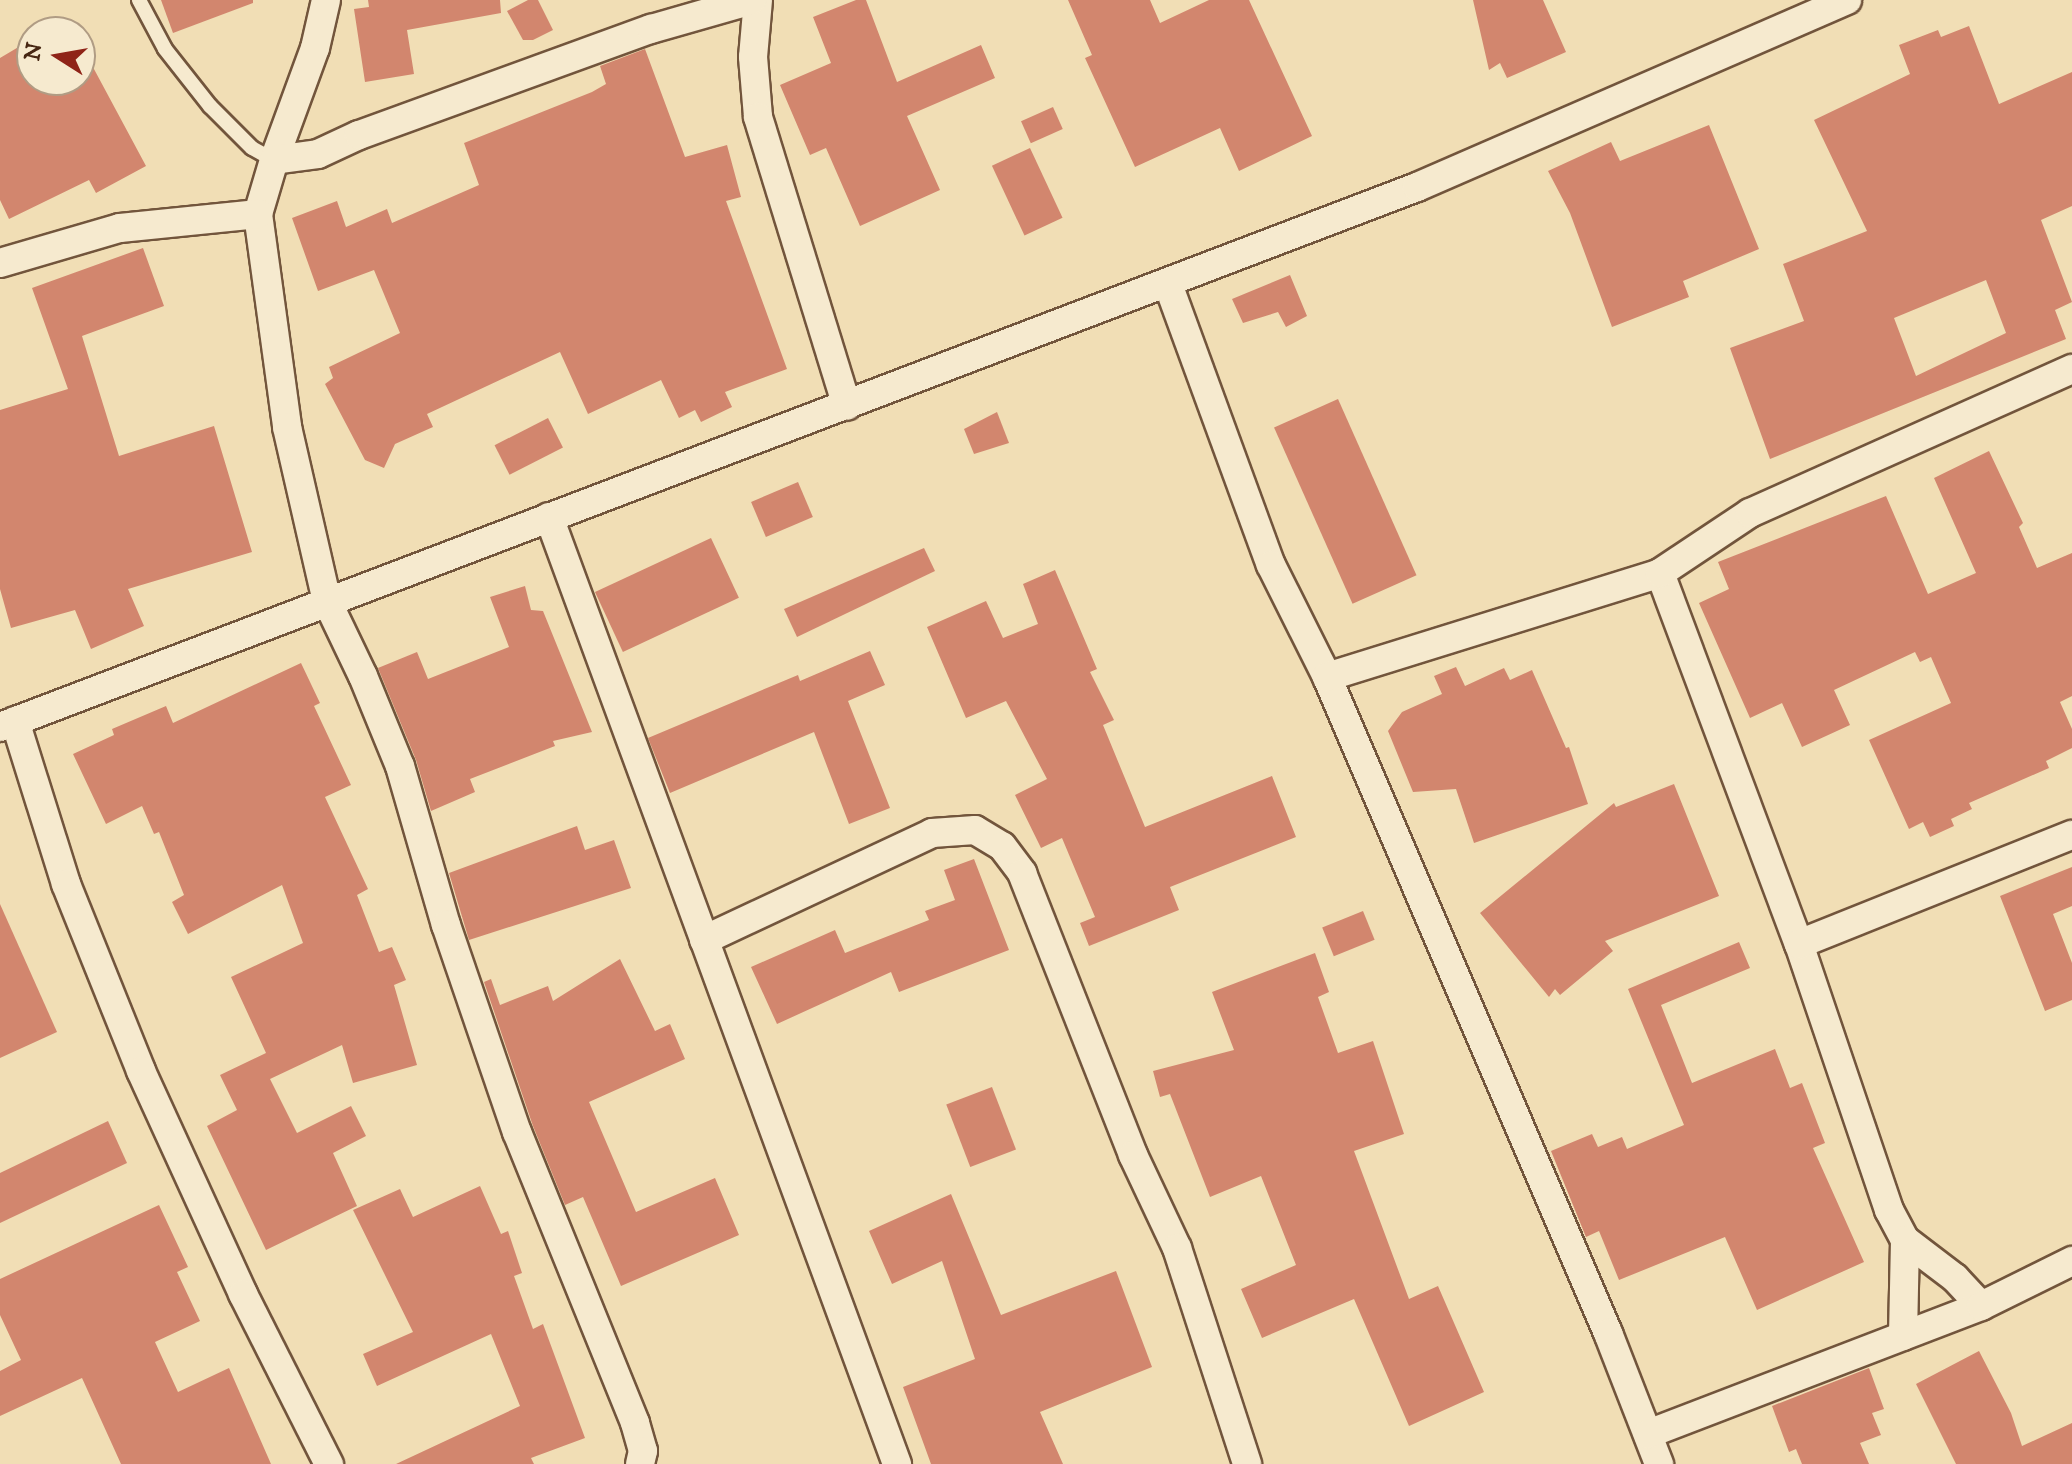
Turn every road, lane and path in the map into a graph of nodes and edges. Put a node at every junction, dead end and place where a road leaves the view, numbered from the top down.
1 (139, 0) edge
2 (326, 0) edge
3 (755, 0) edge
4 (1847, 0) edge
5 (1796, 10) edge
6 (274, 160) junction
7 (258, 214) junction
8 (0, 263) edge
9 (1168, 284) junction
10 (2072, 369) edge
11 (847, 406) junction
12 (549, 517) junction
13 (1660, 573) junction
14 (327, 601) junction
15 (1327, 677) junction
16 (8, 724) edge
17 (2072, 835) edge
18 (704, 940) junction
19 (1799, 944) junction
20 (1905, 1240) junction
21 (2072, 1261) edge
22 (1981, 1306) junction
23 (1903, 1336) junction
24 (1648, 1434) junction
25 (329, 1464) edge
26 (640, 1464) edge
27 (897, 1464) edge
28 (1247, 1464) edge
29 (1659, 1464) edge

1 - 6 lane
2 - 6 street
3 - 6 street
3 - 11 street
4 - 5 street
5 - 9 street
6 - 7 street
7 - 8 street
7 - 14 street
9 - 11 street
9 - 15 street
10 - 13 street
11 - 12 street
12 - 14 street
12 - 18 street
13 - 15 street
13 - 19 street
14 - 16 street
14 - 26 street
15 - 24 street
16 - 25 street
17 - 19 street
18 - 27 street
18 - 28 street
19 - 20 street
20 - 22 street
20 - 23 street
21 - 22 street
22 - 23 street
23 - 24 street
24 - 29 street

